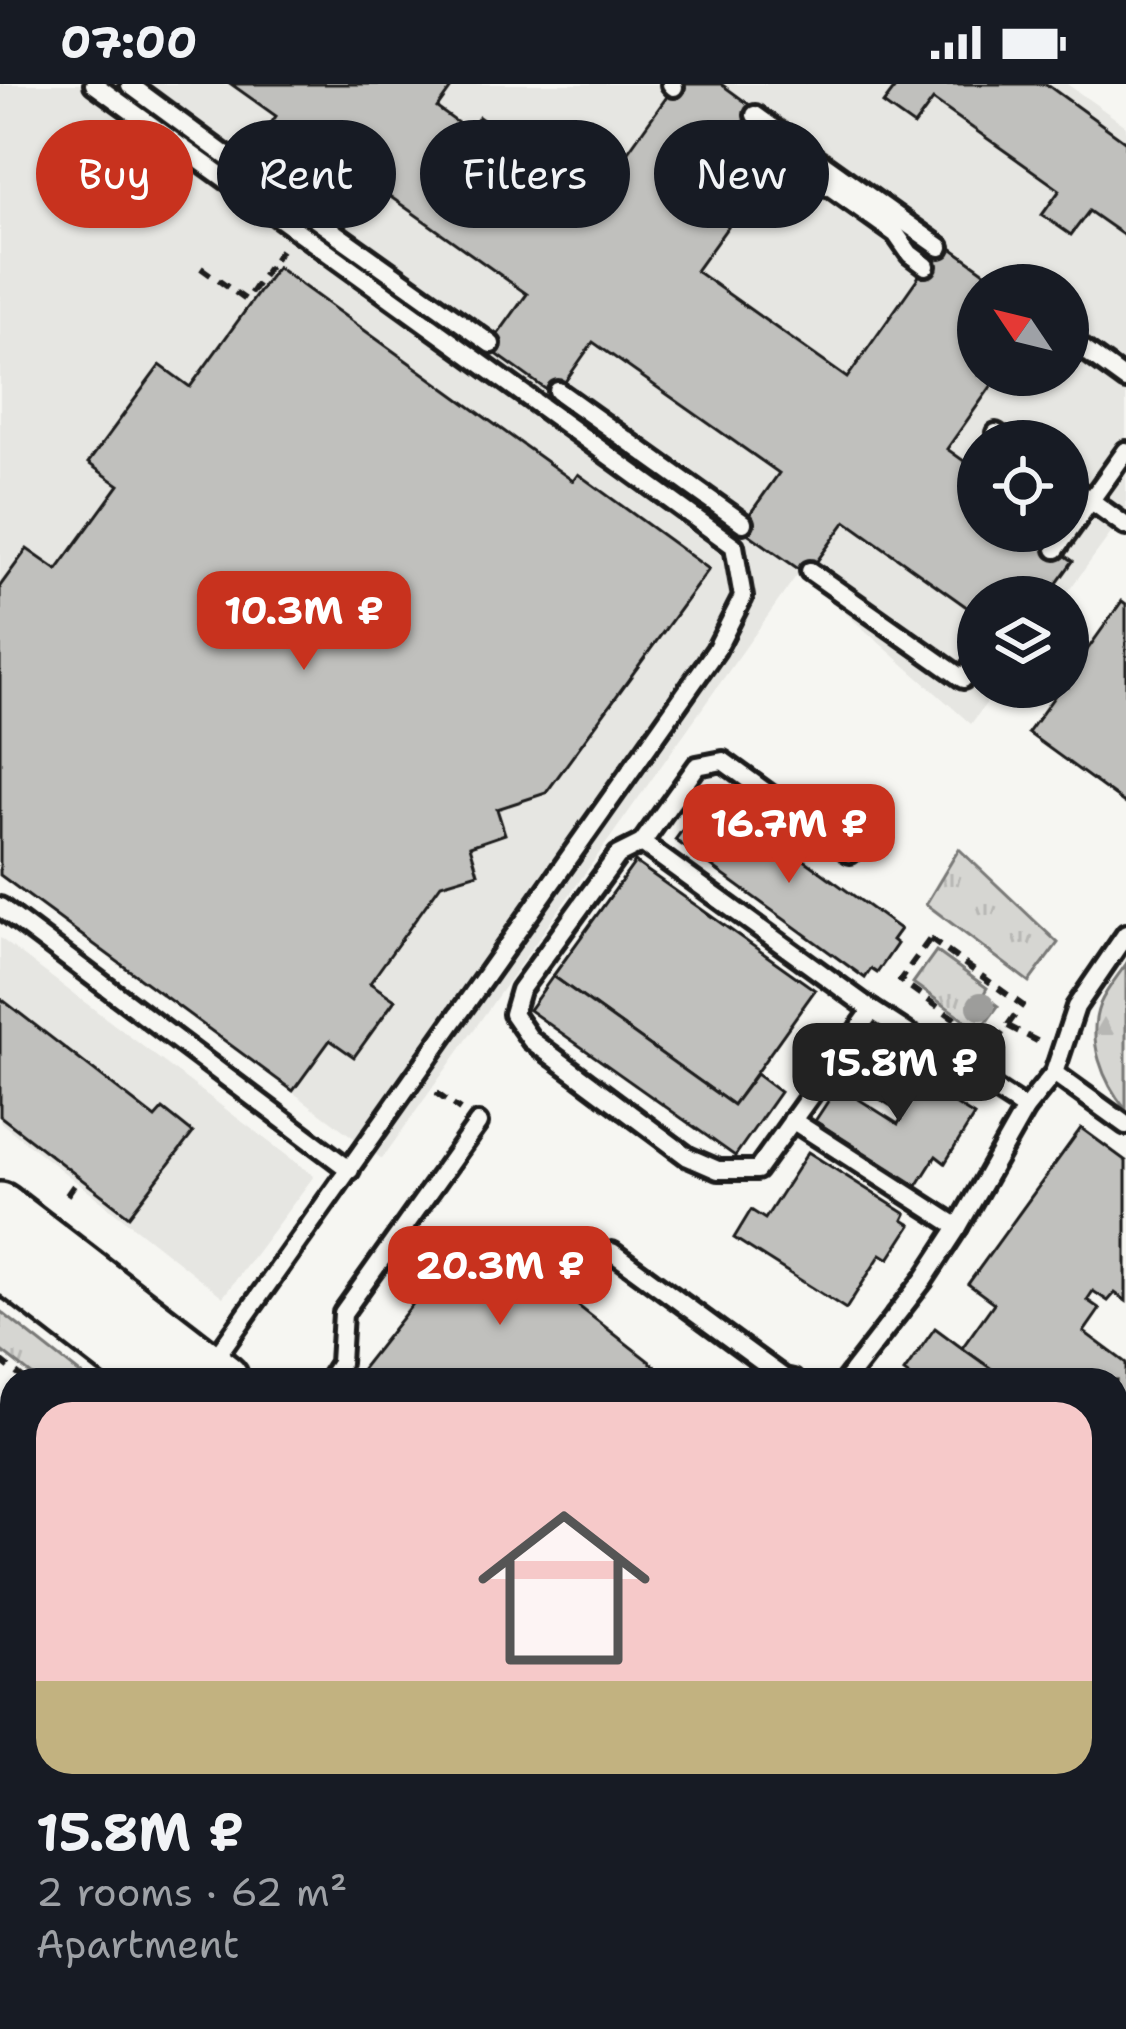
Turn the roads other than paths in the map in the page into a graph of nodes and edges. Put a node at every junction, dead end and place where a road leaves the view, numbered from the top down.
1 (94, 84) edge
2 (131, 85) edge
3 (118, 102) junction
4 (755, 115) dead end
5 (217, 149) edge
6 (829, 186) edge
7 (328, 228) edge
8 (940, 247) dead end
9 (926, 266) dead end
10 (491, 344) dead end
11 (1089, 353) edge
12 (1126, 380) edge
13 (558, 392) dead end
14 (1126, 451) edge
15 (1090, 500) joint
16 (743, 524) dead end
17 (1126, 526) edge
18 (810, 571) dead end
19 (957, 675) edge
20 (642, 843) junction
21 (850, 853) dead end
22 (0, 907) edge
23 (1126, 934) edge
24 (872, 1010) junction
25 (1054, 1073) junction
26 (1025, 1108) junction
27 (793, 1120) junction
28 (478, 1123) dead end
29 (1126, 1125) edge
30 (350, 1170) junction
31 (0, 1209) edge
32 (958, 1227) junction
33 (613, 1252) dead end
34 (0, 1261) edge
35 (138, 1368) edge
36 (207, 1368) edge
37 (219, 1368) edge
38 (337, 1368) edge
39 (770, 1368) edge
40 (855, 1368) edge

1 - 3 lane
2 - 3 lane
2 - 5 lane
3 - 30 lane
4 - 8 lane
6 - 9 lane
7 - 10 lane
11 - 12 lane
13 - 16 lane
14 - 15 lane
15 - 17 lane
18 - 19 lane
20 - 21 lane
20 - 24 lane
20 - 27 lane
22 - 30 lane
23 - 25 lane
24 - 26 lane
24 - 27 lane
25 - 26 lane
25 - 29 lane
26 - 32 lane
27 - 32 lane
28 - 38 lane
30 - 37 lane
31 - 36 main road
32 - 40 lane
33 - 39 lane
34 - 35 main road

